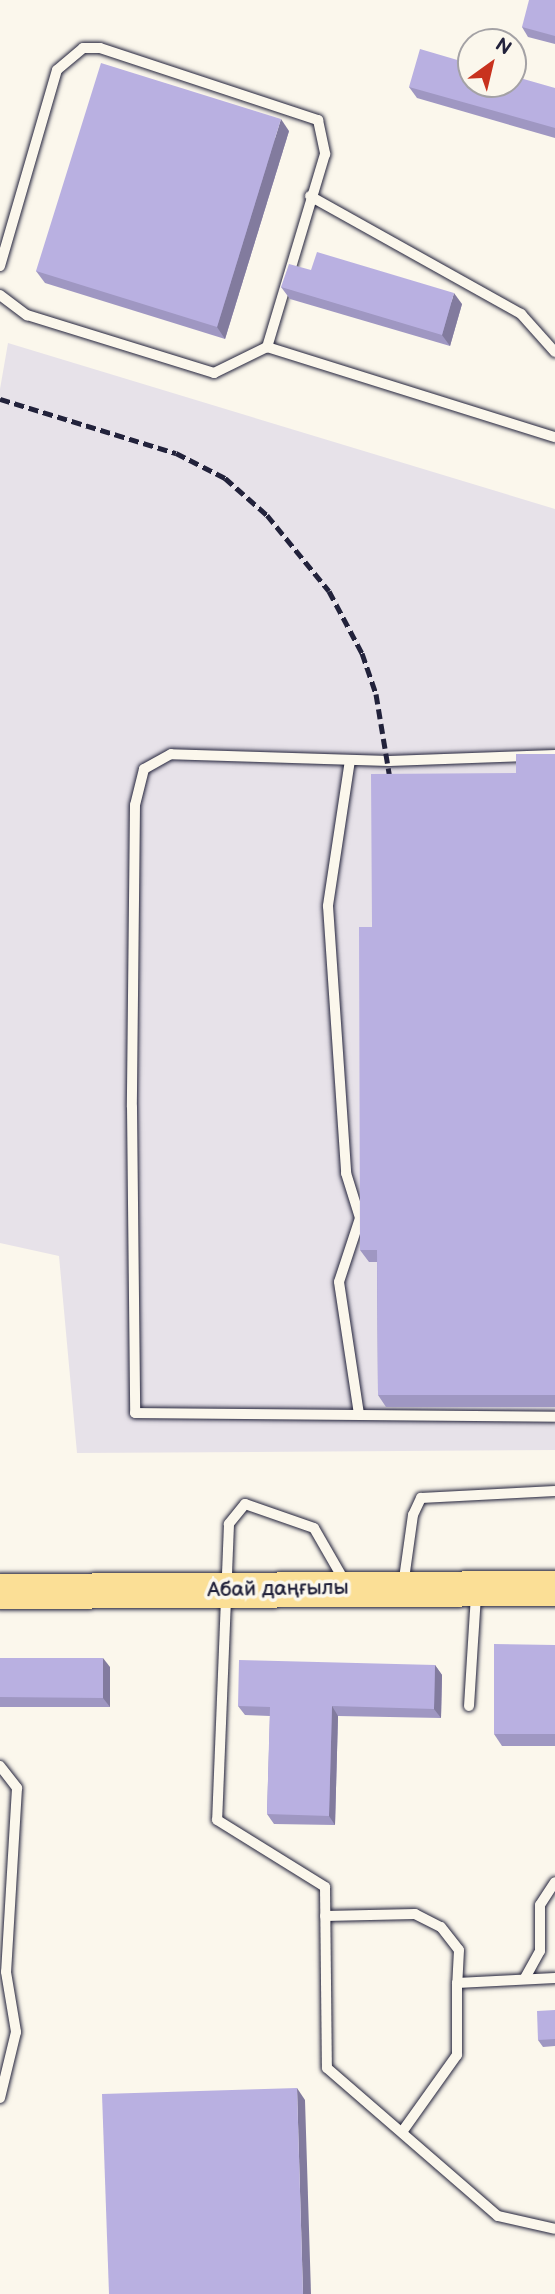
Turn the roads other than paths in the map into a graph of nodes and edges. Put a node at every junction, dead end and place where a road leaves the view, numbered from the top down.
1 (310, 196) junction
2 (0, 266) edge
3 (0, 295) edge
4 (267, 347) junction
5 (555, 352) edge
6 (555, 438) edge
7 (555, 755) edge
8 (350, 760) junction
9 (359, 1415) junction
10 (555, 1417) edge
11 (555, 1491) edge
12 (348, 1587) junction
13 (402, 1587) junction
14 (477, 1587) junction
15 (555, 1588) edge
16 (0, 1591) edge
17 (225, 1591) junction
18 (469, 1706) dead end
19 (0, 1766) edge
20 (555, 1882) edge
21 (326, 1916) junction
22 (525, 1978) junction
23 (555, 1978) edge
24 (457, 1983) junction
25 (0, 2098) edge
26 (402, 2133) junction
27 (555, 2229) edge

1 - 2 lane
1 - 4 lane
1 - 5 lane
3 - 4 lane
4 - 6 lane
7 - 8 lane
8 - 9 lane
8 - 9 lane
9 - 10 lane
11 - 13 lane
12 - 13 main road, Абай даңғылы
12 - 17 main road, Абай даңғылы
12 - 17 lane
13 - 14 main road, Абай даңғылы
14 - 15 main road, Абай даңғылы
14 - 18 lane
16 - 17 main road, Абай даңғылы
17 - 21 lane
19 - 25 lane
20 - 22 lane
21 - 24 lane
21 - 26 lane
22 - 23 lane
22 - 24 lane
24 - 26 lane
26 - 27 lane

